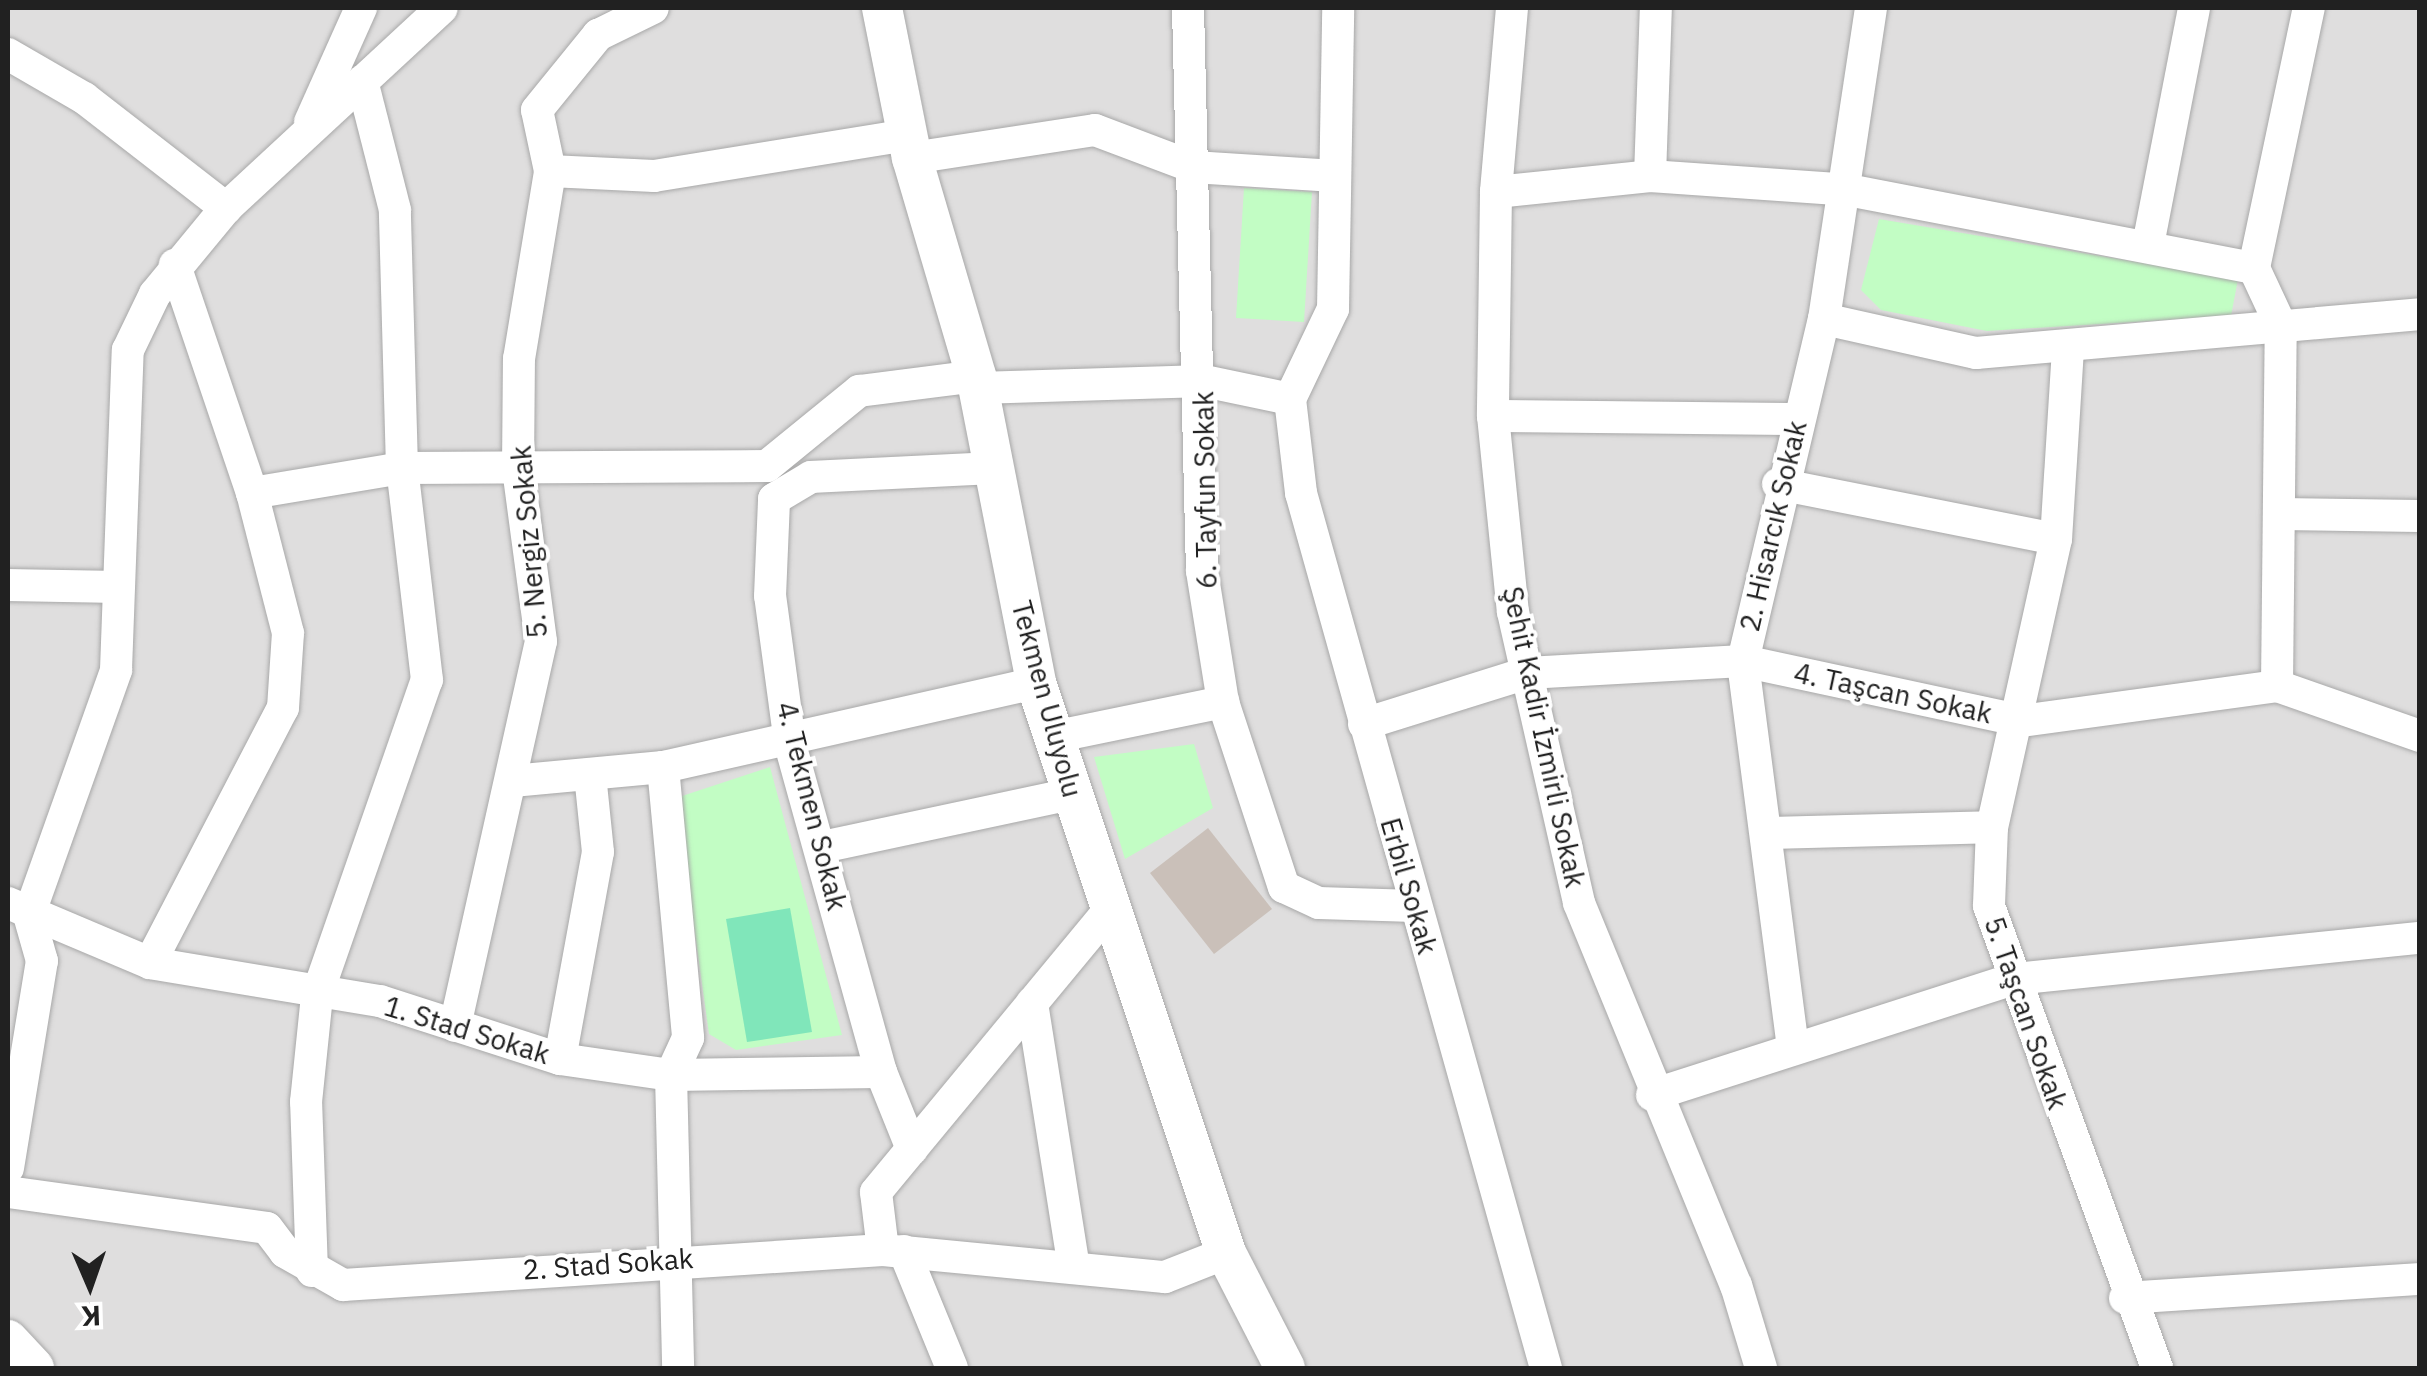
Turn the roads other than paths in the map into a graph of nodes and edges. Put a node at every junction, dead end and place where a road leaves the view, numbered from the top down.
1 (361, 8) edge
2 (442, 8) edge
3 (653, 8) edge
4 (882, 8) edge
5 (1188, 8) edge
6 (1338, 8) edge
7 (1512, 8) edge
8 (1656, 8) edge
9 (1870, 8) edge
10 (2189, 8) edge
11 (2309, 8) edge
12 (8, 54) edge
13 (362, 81) junction
14 (305, 132) junction
15 (909, 147) junction
16 (1193, 167) junction
17 (550, 171) junction
18 (1335, 176) junction
19 (1650, 176) junction
20 (1848, 190) junction
21 (1496, 192) junction
22 (226, 208) junction
23 (2148, 245) junction
24 (175, 265) junction
25 (2254, 268) junction
26 (2420, 314) edge
27 (1824, 319) junction
28 (2281, 326) junction
29 (2068, 349) junction
30 (1204, 381) junction
31 (977, 382) junction
32 (1290, 399) junction
33 (1493, 416) junction
34 (1797, 418) junction
35 (402, 468) junction
36 (518, 468) junction
37 (993, 468) junction
38 (1778, 484) junction
39 (252, 492) junction
40 (2280, 514) junction
41 (2420, 516) edge
42 (2056, 539) junction
43 (8, 584) edge
44 (118, 587) junction
45 (1742, 661) junction
46 (1527, 673) junction
47 (1036, 683) junction
48 (2277, 686) junction
49 (1223, 702) junction
50 (2022, 721) junction
51 (1364, 724) junction
52 (2420, 736) edge
53 (1053, 737) junction
54 (790, 743) junction
55 (664, 767) junction
56 (590, 776) junction
57 (512, 782) junction
58 (1072, 794) junction
59 (1992, 828) junction
60 (1767, 833) junction
61 (822, 847) junction
62 (1414, 906) junction
63 (18, 909) edge
64 (1110, 909) junction
65 (2420, 938) edge
66 (150, 963) junction
67 (2014, 978) junction
68 (317, 995) junction
69 (1032, 1003) junction
70 (455, 1026) junction
71 (1793, 1048) junction
72 (560, 1059) junction
73 (881, 1072) junction
74 (670, 1075) junction
75 (1652, 1095) junction
76 (912, 1149) junction
77 (8, 1168) edge
78 (8, 1192) edge
79 (893, 1251) junction
80 (1226, 1253) junction
81 (676, 1257) junction
82 (1073, 1262) junction
83 (312, 1271) junction
84 (2420, 1279) edge
85 (2125, 1298) junction
86 (8, 1340) edge
87 (34, 1368) edge
88 (678, 1368) edge
89 (952, 1368) edge
90 (1284, 1368) edge
91 (1546, 1368) edge
92 (1761, 1368) edge
93 (2156, 1368) edge

1 - 14 street
2 - 13 street
3 - 17 street
4 - 15 street, Tekmen Uluyolu
5 - 16 street, 6. Tayfun Sokak
6 - 18 street
7 - 21 street, Şehit Kadir İzmirli Sokak
8 - 19 street
9 - 20 street, 2. Hisarcık Sokak
10 - 23 street
11 - 25 street
12 - 22 street
13 - 14 street
13 - 35 street
14 - 22 street
15 - 16 street
15 - 17 street
15 - 31 street, Tekmen Uluyolu
16 - 18 street
16 - 30 street, 6. Tayfun Sokak
17 - 36 street, 5. Nergiz Sokak
18 - 32 street
19 - 20 street
19 - 21 street
20 - 23 street
20 - 27 street, 2. Hisarcık Sokak
21 - 33 street, Şehit Kadir İzmirli Sokak
22 - 24 street
23 - 25 street
24 - 39 street
24 - 44 street
25 - 28 street
26 - 28 street
27 - 29 street
27 - 34 street, 2. Hisarcık Sokak
28 - 29 street
28 - 40 street
29 - 42 street, 5. Taşcan Sokak
30 - 31 street
30 - 32 street
30 - 49 street, 6. Tayfun Sokak
31 - 36 street
31 - 37 street, Tekmen Uluyolu
32 - 51 street, Erbil Sokak
33 - 34 street
33 - 46 street, Şehit Kadir İzmirli Sokak
34 - 38 street, 2. Hisarcık Sokak
35 - 36 street
35 - 39 street
35 - 68 street
36 - 57 street, 5. Nergiz Sokak
37 - 47 street, Tekmen Uluyolu
37 - 54 street, 4. Tekmen Sokak
38 - 42 street
38 - 45 street, 2. Hisarcık Sokak
39 - 66 street
40 - 41 street
40 - 48 street
42 - 50 street, 5. Taşcan Sokak
43 - 44 street
44 - 63 street
45 - 46 street, 4. Taşcan Sokak
45 - 50 street, 4. Taşcan Sokak
45 - 60 street, 2. Hisarcık Sokak
46 - 51 street, 4. Taşcan Sokak
46 - 75 street, Şehit Kadir İzmirli Sokak
47 - 53 street, Tekmen Uluyolu
47 - 54 street
48 - 50 street, 4. Taşcan Sokak
48 - 52 street, 4. Taşcan Sokak
49 - 53 street
49 - 62 street, 6. Tayfun Sokak
50 - 59 street, 5. Taşcan Sokak
51 - 62 street, Erbil Sokak
53 - 58 street, Tekmen Uluyolu
54 - 55 street
54 - 61 street, 4. Tekmen Sokak
55 - 56 street
55 - 74 street
56 - 57 street
56 - 72 street
57 - 70 street, 5. Nergiz Sokak
58 - 61 street
58 - 64 street, Tekmen Uluyolu
59 - 60 street
59 - 67 street, 5. Taşcan Sokak
60 - 71 street, 2. Hisarcık Sokak
61 - 73 street, 4. Tekmen Sokak
62 - 91 street, Erbil Sokak
63 - 66 street, 1. Stad Sokak
63 - 77 street
64 - 69 street
64 - 80 street, Tekmen Uluyolu
65 - 67 street
66 - 68 street, 1. Stad Sokak
67 - 71 street
67 - 85 street, 5. Taşcan Sokak
68 - 70 street, 1. Stad Sokak
68 - 83 street
69 - 76 street
69 - 82 street
70 - 72 street, 1. Stad Sokak
71 - 75 street
72 - 74 street, 1. Stad Sokak
73 - 74 street, 1. Stad Sokak
73 - 76 street, 4. Tekmen Sokak
74 - 81 street
75 - 92 street, Şehit Kadir İzmirli Sokak
76 - 79 street
78 - 83 street, 2. Stad Sokak
79 - 81 street, 2. Stad Sokak
79 - 82 street, 2. Stad Sokak
79 - 89 street
80 - 82 street, 2. Stad Sokak
80 - 90 street, Tekmen Uluyolu
81 - 83 street, 2. Stad Sokak
81 - 88 street
84 - 85 street
85 - 93 street, 5. Taşcan Sokak
86 - 87 street

